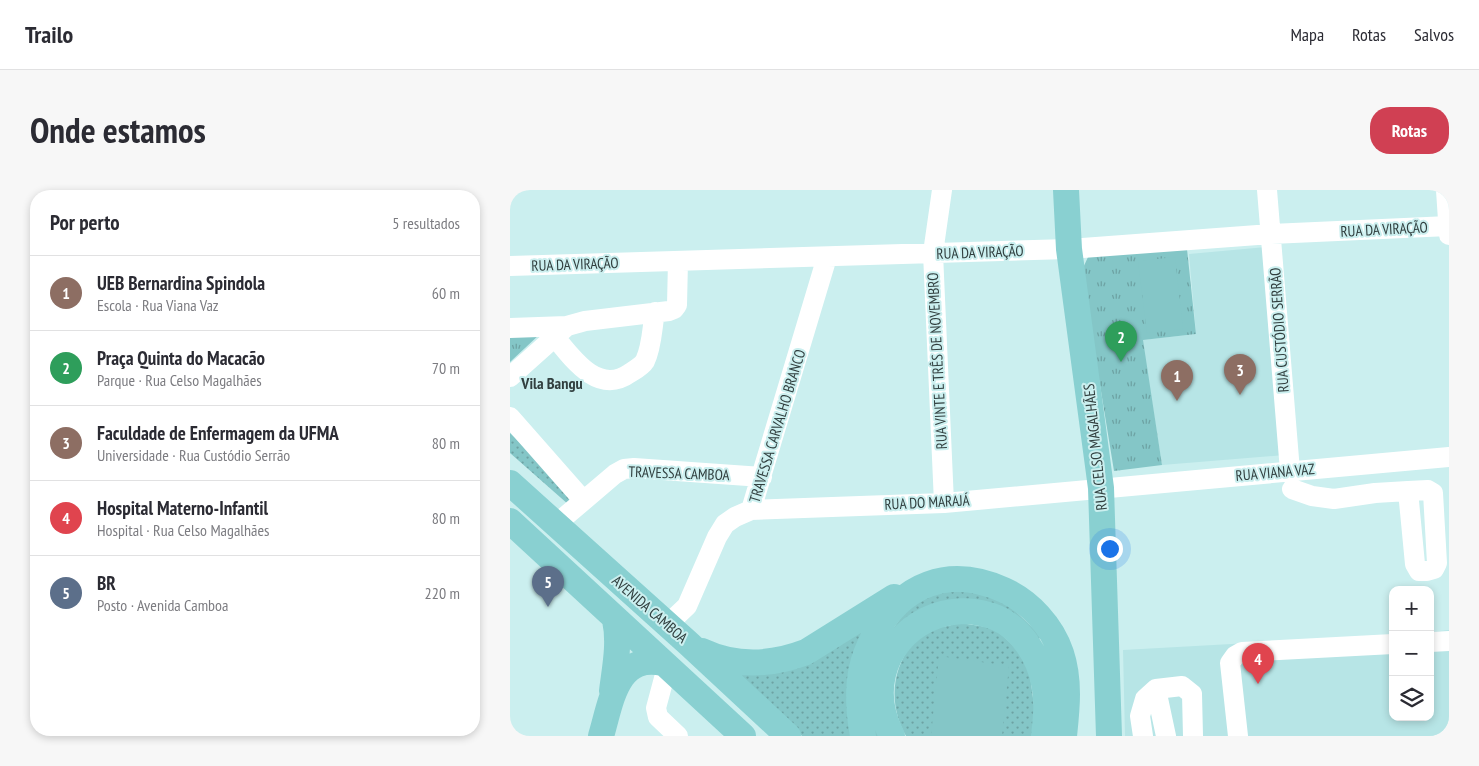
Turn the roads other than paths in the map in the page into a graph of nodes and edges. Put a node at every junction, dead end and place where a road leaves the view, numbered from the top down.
1 (942, 190) edge
2 (1066, 190) edge
3 (1267, 190) edge
4 (1446, 190) edge
5 (1449, 226) edge
6 (1271, 234) junction
7 (1449, 235) edge
8 (1069, 249) junction
9 (932, 253) junction
10 (827, 257) junction
11 (678, 262) junction
12 (510, 266) edge
13 (655, 312) junction
14 (510, 328) edge
15 (560, 331) junction
16 (510, 377) edge
17 (510, 417) edge
18 (1449, 457) edge
19 (762, 477) junction
20 (1291, 480) junction
21 (510, 483) edge
22 (1101, 488) junction
23 (1408, 491) dead end
24 (584, 500) junction
25 (944, 502) junction
26 (751, 510) junction
27 (510, 521) edge
28 (555, 525) junction
29 (925, 584) junction
30 (615, 620) junction
31 (667, 625) junction
32 (1449, 641) edge
33 (1434, 642) edge
34 (688, 643) junction
35 (1389, 644) edge
36 (665, 665) junction
37 (1156, 689) junction
38 (610, 706) junction
39 (601, 736) edge
40 (678, 736) edge
41 (743, 736) edge
42 (788, 736) edge
43 (863, 736) edge
44 (892, 736) edge
45 (1044, 736) edge
46 (1064, 736) edge
47 (1109, 736) edge
48 (1143, 736) edge
49 (1166, 736) edge
50 (1193, 736) edge
51 (1238, 736) edge

1 - 9 street, RUA VINTE E TRÊS DE NOVEMBRO
2 - 8 main road, RUA CELSO MAGALHÃES
3 - 6 street, RUA CUSTÓDIO SERRÃO
4 - 5 street
5 - 6 street, RUA DA VIRAÇÃO
5 - 7 street
6 - 8 street, RUA DA VIRAÇÃO
6 - 20 street, RUA CUSTÓDIO SERRÃO
8 - 9 street, RUA DA VIRAÇÃO
8 - 22 main road, RUA CELSO MAGALHÃES
9 - 10 street, RUA DA VIRAÇÃO
9 - 25 street, RUA VINTE E TRÊS DE NOVEMBRO
10 - 11 street, RUA DA VIRAÇÃO
10 - 19 street, TRAVESSA CARVALHO BRANCO
11 - 12 street, RUA DA VIRAÇÃO
11 - 13 street
13 - 15 street
13 - 15 street
14 - 15 street
15 - 16 street
17 - 24 street
18 - 20 street, RUA VIANA VAZ
19 - 24 street, TRAVESSA CAMBOA
19 - 26 street, TRAVESSA CARVALHO BRANCO
20 - 22 street, RUA VIANA VAZ
20 - 23 street
21 - 28 main road, AVENIDA CAMBOA
22 - 25 street, RUA DO MARAJÁ
22 - 47 main road, RUA CELSO MAGALHÃES
24 - 28 street, TRAVESSA CAMBOA
25 - 26 street, RUA DO MARAJÁ
26 - 31 street, TRAVESSA CARVALHO BRANCO
27 - 30 main road, AVENIDA CAMBOA
28 - 31 main road, AVENIDA CAMBOA
29 - 34 main road
29 - 43 main road
29 - 46 main road
30 - 36 main road, AVENIDA CAMBOA
30 - 38 main road
31 - 34 main road, AVENIDA CAMBOA
32 - 33 street
34 - 42 main road, AVENIDA CAMBOA
35 - 51 street
36 - 38 main road
36 - 40 street
36 - 41 main road, AVENIDA CAMBOA
37 - 48 street
37 - 49 street
37 - 50 street
38 - 39 main road
44 - 45 main road

